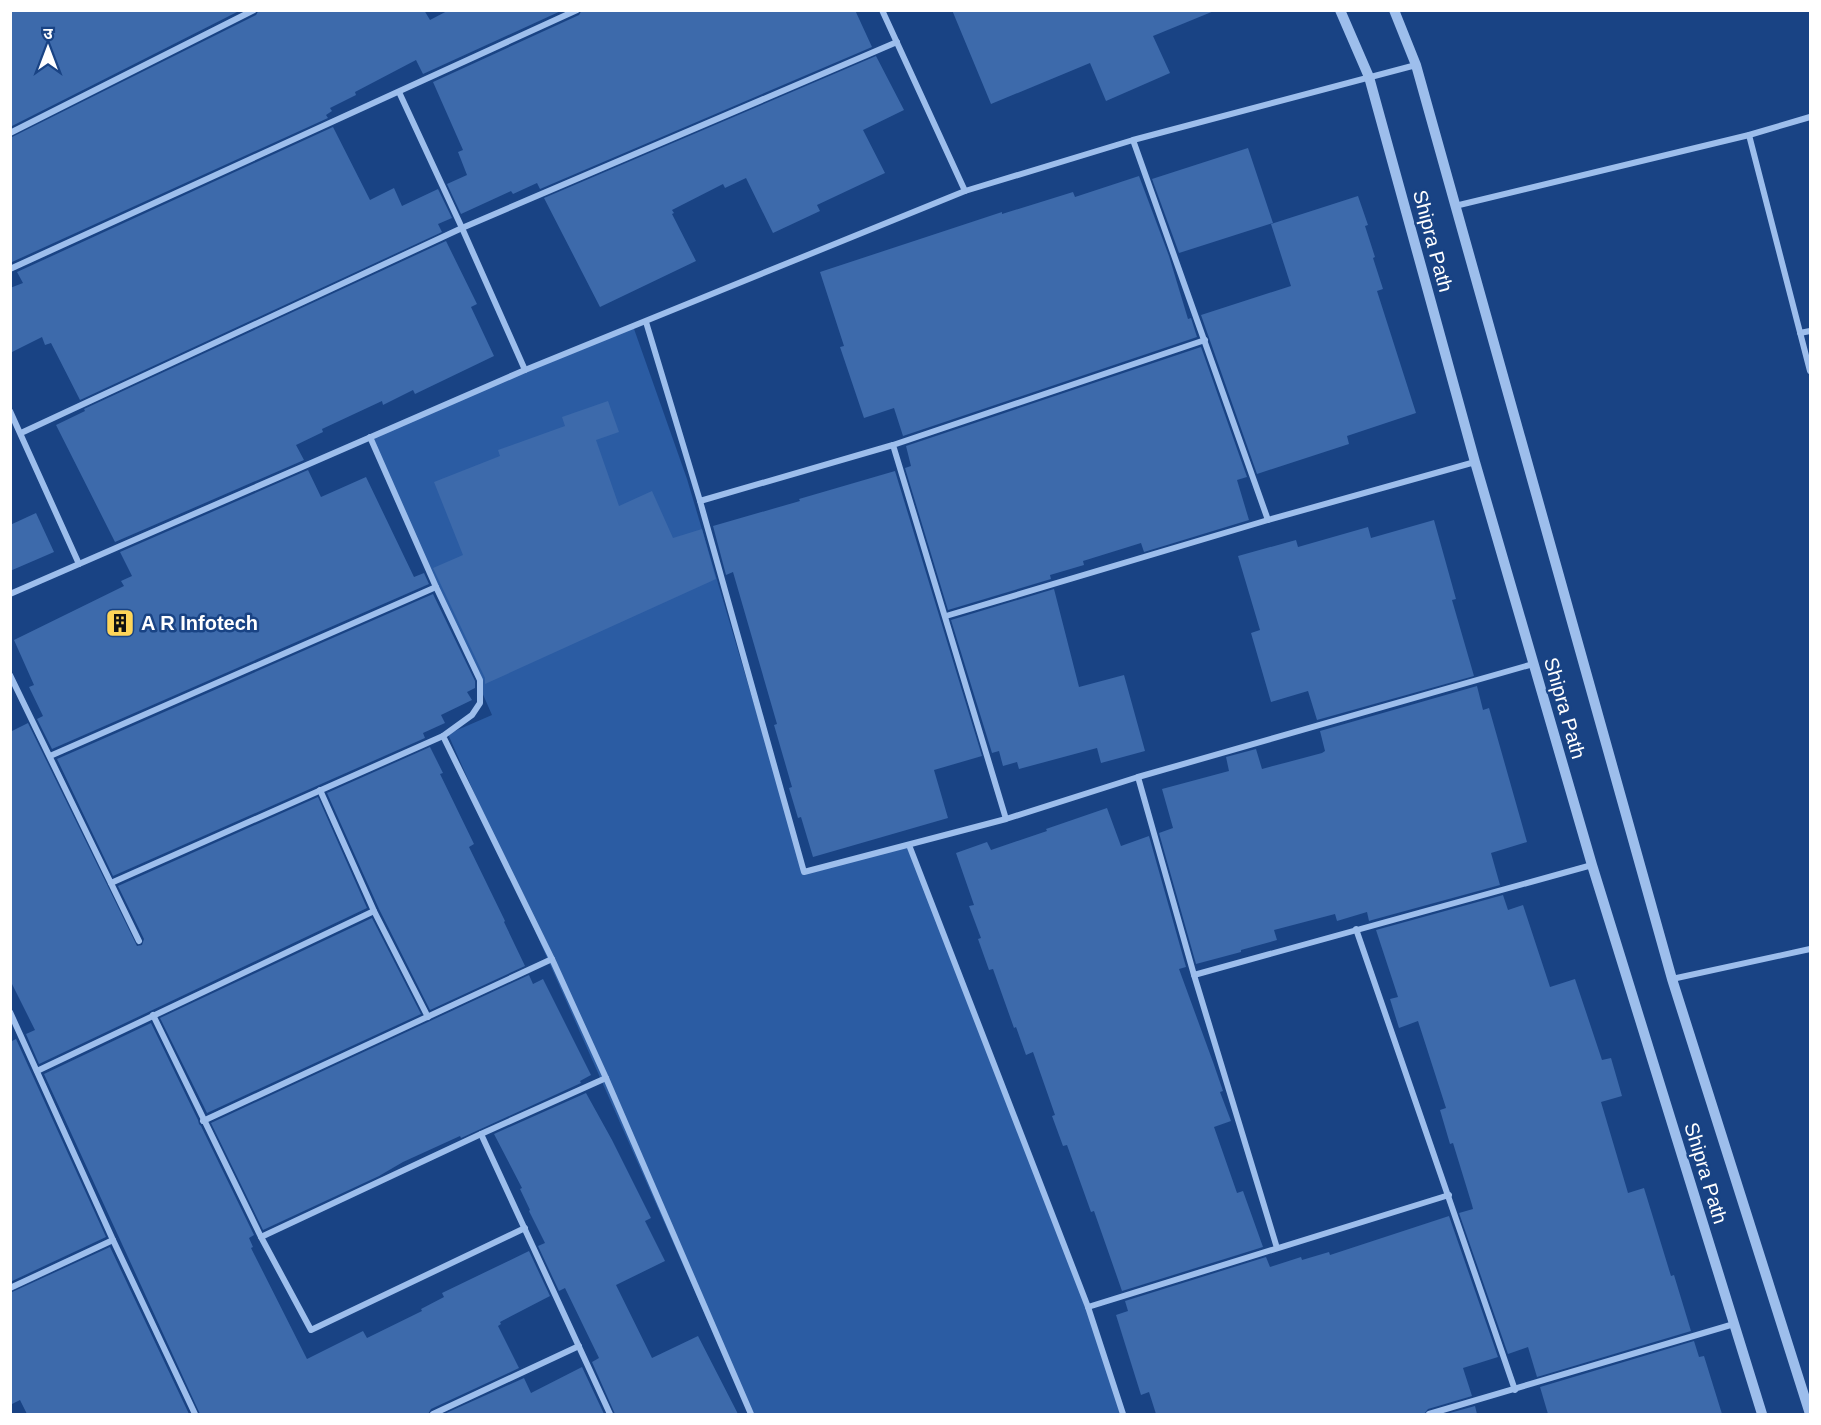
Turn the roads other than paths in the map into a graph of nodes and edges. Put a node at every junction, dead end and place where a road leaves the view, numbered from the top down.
1 (254, 10) edge
2 (577, 10) edge
3 (882, 10) edge
4 (1341, 10) edge
5 (1394, 10) edge
6 (897, 42) junction
7 (1416, 65) junction
8 (1369, 76) junction
9 (399, 92) junction
10 (1810, 117) edge
11 (10, 133) edge
12 (1749, 135) junction
13 (1133, 140) junction
14 (965, 191) junction
15 (1455, 206) junction
16 (462, 228) junction
17 (10, 269) edge
18 (646, 322) junction
19 (1810, 331) edge
20 (1800, 333) junction
21 (1205, 340) junction
22 (525, 370) junction
23 (1810, 371) edge
24 (10, 411) edge
25 (21, 433) junction
26 (370, 437) junction
27 (893, 445) junction
28 (1475, 462) junction
29 (700, 501) junction
30 (1268, 520) junction
31 (80, 564) junction
32 (436, 587) junction
33 (10, 594) edge
34 (946, 616) junction
35 (1533, 664) junction
36 (10, 675) edge
37 (443, 736) junction
38 (50, 756) junction
39 (1138, 777) junction
40 (320, 790) junction
41 (1006, 819) junction
42 (909, 845) junction
43 (1592, 865) junction
44 (111, 883) junction
45 (374, 911) junction
46 (1356, 929) junction
47 (139, 941) dead end
48 (1810, 949) edge
49 (552, 959) junction
50 (1194, 975) junction
51 (1672, 979) junction
52 (10, 1012) edge
53 (153, 1016) junction
54 (428, 1017) junction
55 (37, 1071) junction
56 (606, 1078) junction
57 (203, 1121) junction
58 (481, 1134) junction
59 (1449, 1195) junction
60 (525, 1228) junction
61 (261, 1237) junction
62 (113, 1240) junction
63 (1277, 1248) junction
64 (10, 1288) edge
65 (1088, 1307) junction
66 (1734, 1324) junction
67 (579, 1346) junction
68 (1515, 1390) junction
69 (195, 1414) edge
70 (434, 1414) edge
71 (610, 1414) edge
72 (752, 1414) edge
73 (1123, 1414) edge
74 (1429, 1414) edge
75 (1762, 1414) edge
76 (1810, 1414) edge

1 - 11 street
2 - 9 street
3 - 6 street
4 - 8 street, Shipra Path
5 - 7 street, Shipra Path
6 - 14 street
6 - 16 street
7 - 8 street
7 - 15 street, Shipra Path
8 - 13 street
8 - 28 street, Shipra Path
9 - 16 street
9 - 17 street
10 - 12 street
12 - 15 street
12 - 20 street
13 - 14 street
13 - 21 street
14 - 18 street
15 - 51 street, Shipra Path
16 - 22 street
16 - 25 street
18 - 22 street
18 - 29 street
19 - 20 street
20 - 23 street
21 - 27 street
21 - 30 street
22 - 26 street
24 - 25 street
25 - 31 street
26 - 31 street
26 - 32 street
27 - 29 street
27 - 34 street
28 - 30 street
28 - 35 street, Shipra Path
29 - 42 street
30 - 34 street
31 - 33 street
32 - 37 street
32 - 38 street
34 - 41 street
35 - 39 street
35 - 43 street, Shipra Path
36 - 38 street
37 - 40 street
37 - 49 street
38 - 44 street
39 - 41 street
39 - 50 street
40 - 44 street
40 - 45 street
41 - 42 street
42 - 65 street
43 - 46 street
43 - 66 street, Shipra Path
44 - 47 street
45 - 53 street
45 - 54 street
46 - 50 street
46 - 59 street
48 - 51 street
49 - 54 street
49 - 56 street
50 - 63 street
51 - 76 street, Shipra Path
52 - 55 street
53 - 55 street
53 - 57 street
54 - 57 street
55 - 62 street
56 - 58 street
56 - 72 street
57 - 61 street
58 - 60 street
58 - 61 street
59 - 63 street
59 - 68 street
60 - 61 street
60 - 67 street
62 - 64 street
62 - 69 street
63 - 65 street
65 - 73 street
66 - 68 street
66 - 75 street, Shipra Path
67 - 70 street
67 - 71 street
68 - 74 street

